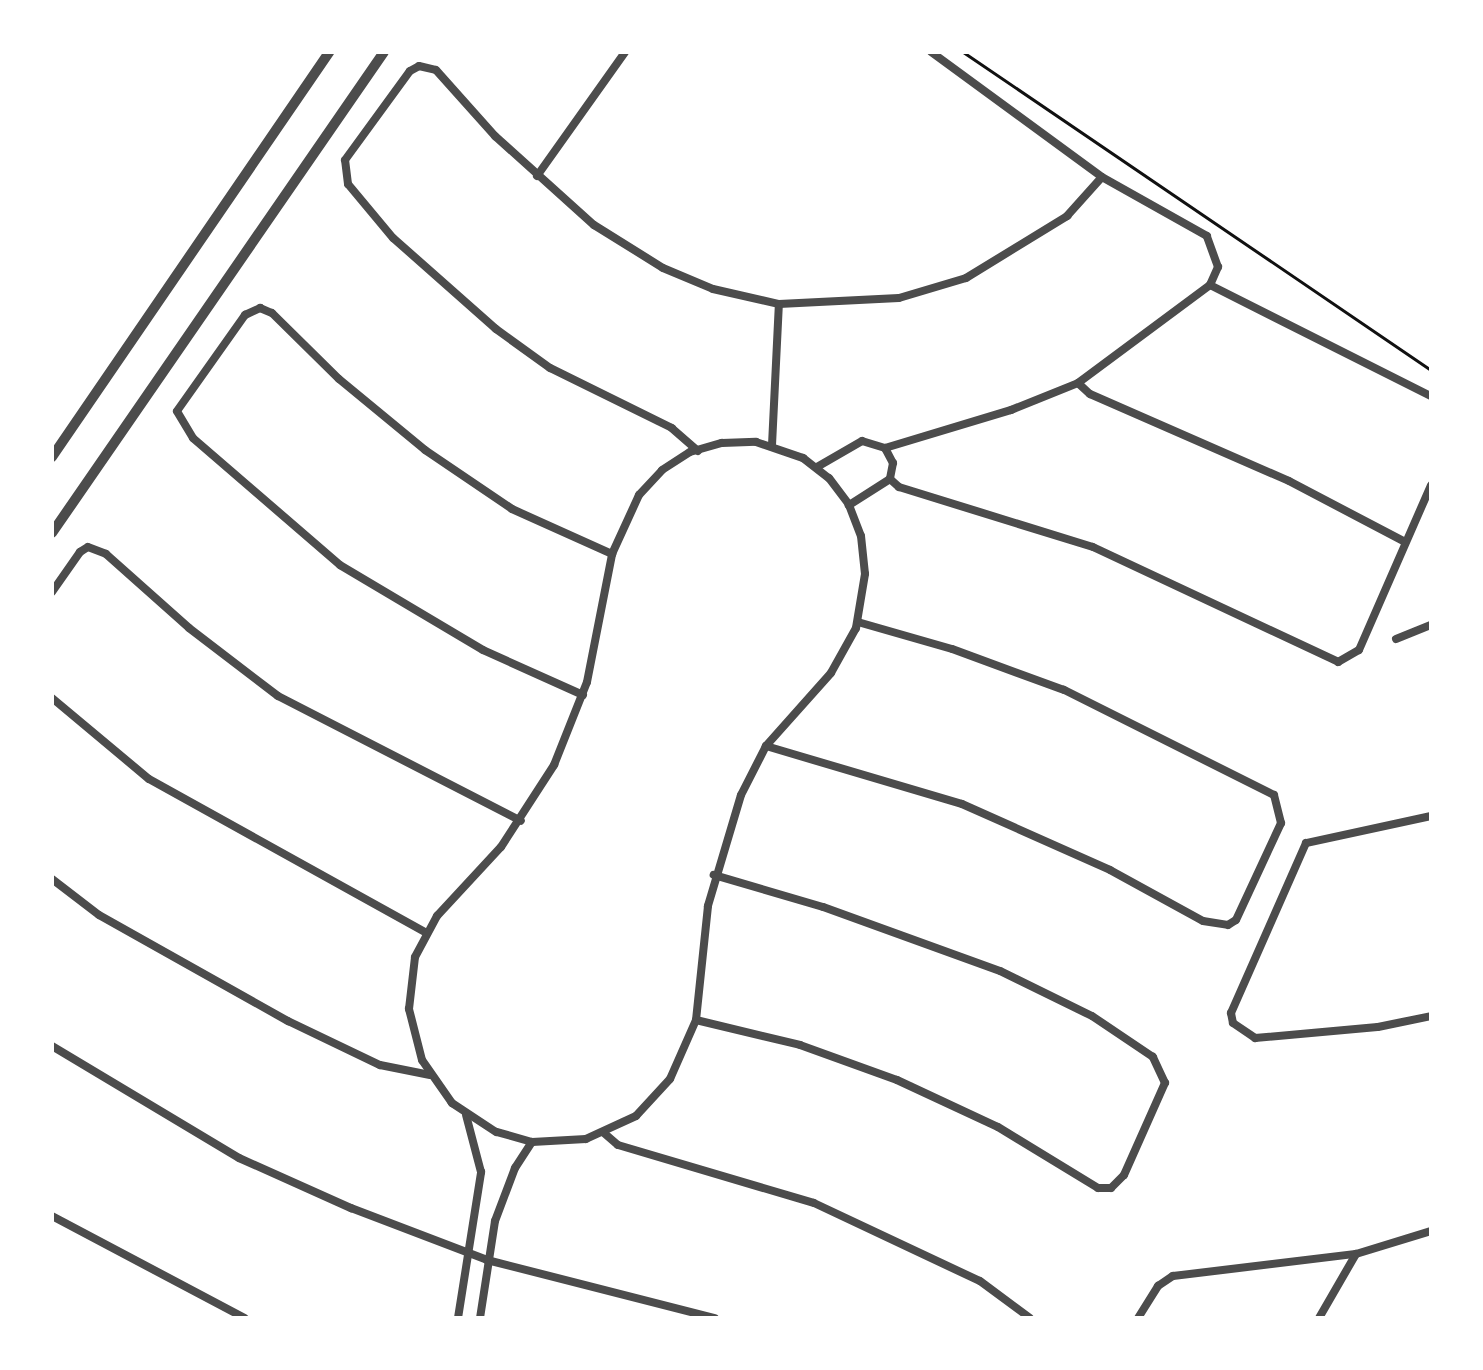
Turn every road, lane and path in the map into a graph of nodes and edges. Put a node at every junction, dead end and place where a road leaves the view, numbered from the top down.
1 (329, 52) edge
2 (384, 52) edge
3 (625, 52) edge
4 (931, 52) edge
5 (963, 52) edge
6 (537, 176) junction
7 (1102, 177) junction
8 (1210, 285) junction
9 (779, 304) junction
10 (1431, 370) edge
11 (1078, 383) junction
12 (1431, 396) edge
13 (772, 445) junction
14 (885, 448) junction
15 (698, 451) junction
16 (52, 457) edge
17 (817, 467) junction
18 (890, 479) junction
19 (1431, 485) edge
20 (849, 505) junction
21 (52, 533) edge
22 (1405, 542) junction
23 (612, 554) junction
24 (52, 592) edge
25 (858, 622) junction
26 (1431, 625) edge
27 (1396, 639) dead end
28 (583, 695) junction
29 (52, 698) edge
30 (766, 746) junction
31 (1431, 816) edge
32 (521, 821) junction
33 (714, 875) junction
34 (52, 879) edge
35 (427, 933) junction
36 (1431, 1016) edge
37 (696, 1020) junction
38 (52, 1046) edge
39 (430, 1075) junction
40 (466, 1114) junction
41 (604, 1133) junction
42 (532, 1142) junction
43 (52, 1216) edge
44 (1431, 1231) edge
45 (466, 1251) junction
46 (1356, 1254) junction
47 (487, 1260) junction
48 (245, 1318) edge
49 (458, 1318) edge
50 (480, 1318) edge
51 (715, 1318) edge
52 (1030, 1318) edge
53 (1138, 1318) edge
54 (1319, 1318) edge

1 - 16 street
2 - 21 street
3 - 6 street
4 - 7 street
5 - 10 path
6 - 9 street
6 - 15 street
7 - 8 street
7 - 9 street
8 - 11 street
8 - 12 street
9 - 13 street
11 - 14 street
11 - 22 street
13 - 15 street
13 - 17 street
14 - 17 street
14 - 18 street
15 - 23 street
17 - 20 street
18 - 20 street
18 - 22 street
19 - 22 street
20 - 25 street
23 - 28 street
23 - 28 street
24 - 32 street
25 - 30 street
25 - 30 street
26 - 27 street
28 - 32 street
29 - 35 street
30 - 33 street
31 - 36 street
32 - 35 street
33 - 37 street
33 - 37 street
34 - 39 street
35 - 39 street
37 - 41 street
38 - 45 street
39 - 40 street
40 - 42 street
40 - 45 street
41 - 42 street
41 - 52 street
42 - 47 street
43 - 48 street
44 - 46 street
45 - 47 street
45 - 49 street
46 - 53 street
46 - 54 street
47 - 50 street
47 - 51 street

